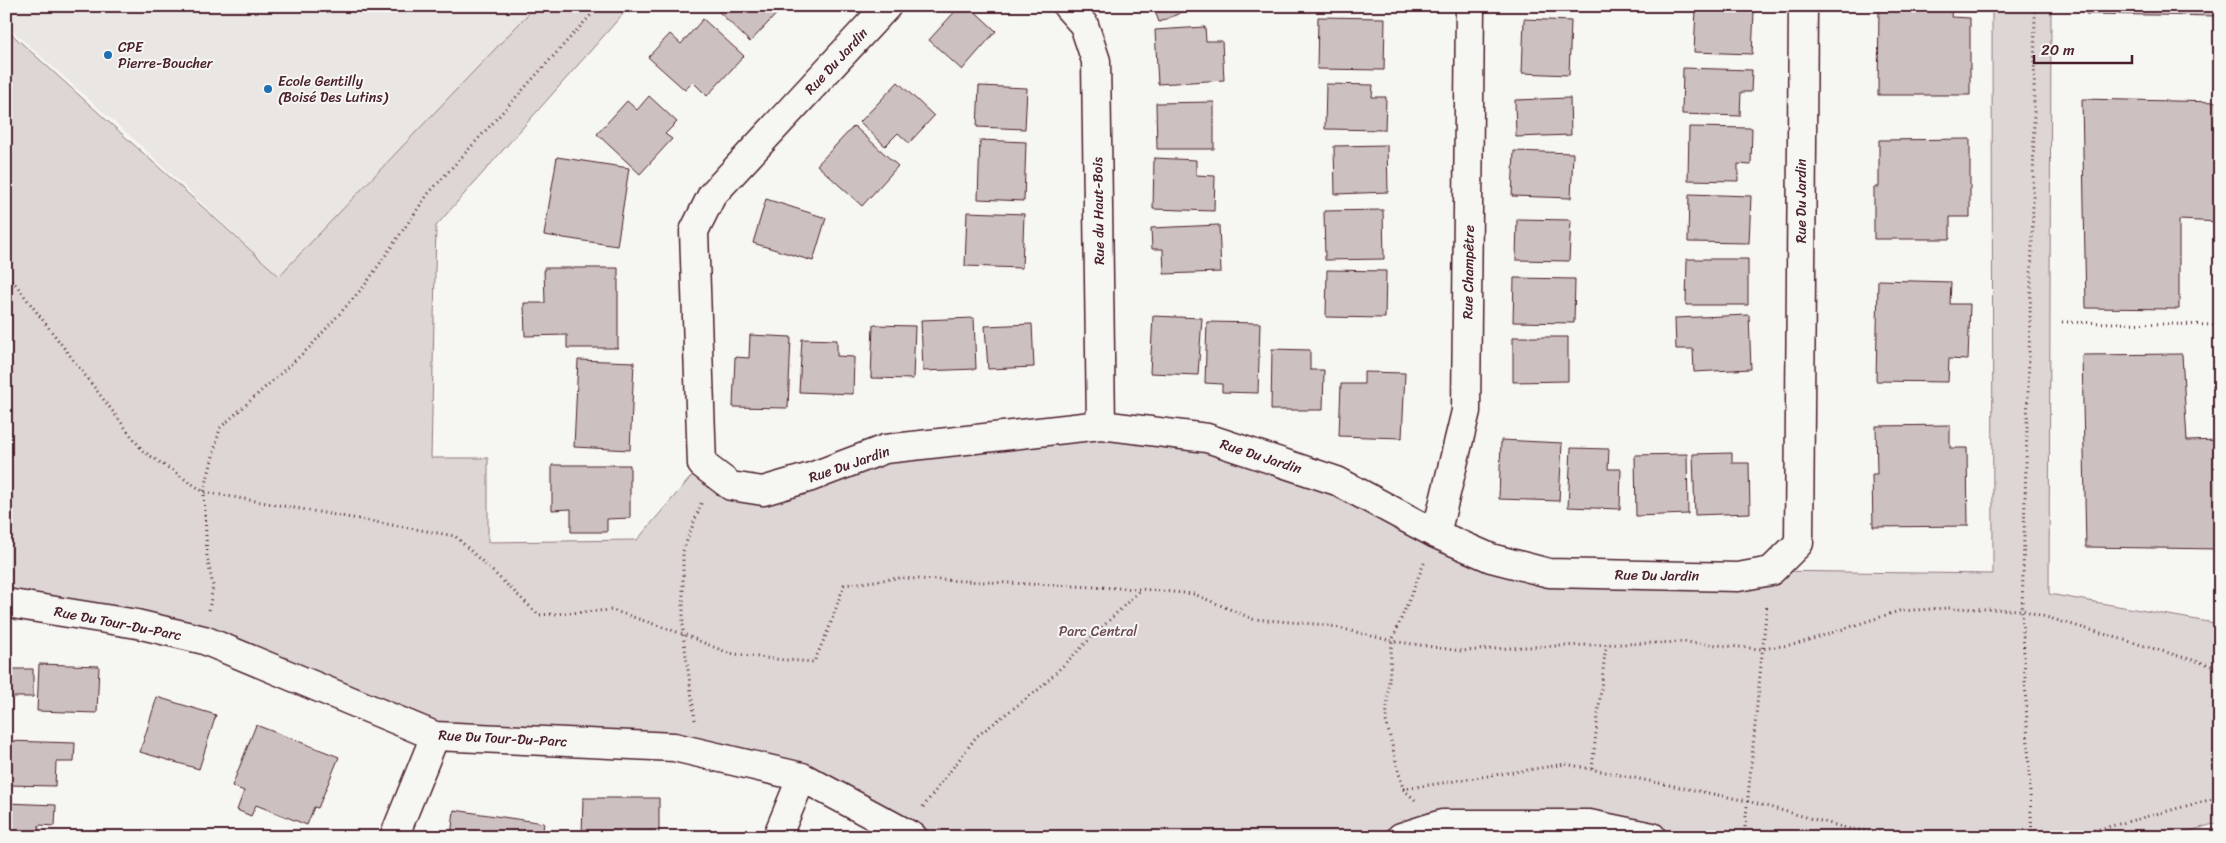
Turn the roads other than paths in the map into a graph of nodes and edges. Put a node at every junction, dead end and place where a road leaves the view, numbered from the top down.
1 (887, 6) edge
2 (1067, 6) edge
3 (1470, 6) edge
4 (1803, 6) edge
5 (1101, 425) junction
6 (1436, 534) junction
7 (6, 603) edge
8 (435, 736) junction
9 (802, 777) junction
10 (1442, 830) edge
11 (909, 834) edge
12 (394, 837) edge
13 (777, 837) edge
14 (1401, 837) edge
15 (1652, 837) edge

1 - 5 street, Rue Du Jardin
2 - 5 street, Rue du Haut-Bois
3 - 6 street, Rue Champêtre
4 - 6 street, Rue Du Jardin
5 - 6 street, Rue Du Jardin
7 - 8 street, Rue Du Tour-Du-Parc
8 - 9 street, Rue Du Tour-Du-Parc
8 - 12 street, Rue Du Tour-Du-Parc
9 - 11 street, Rue Du Tour-Du-Parc
9 - 13 street
10 - 14 street
10 - 15 street

